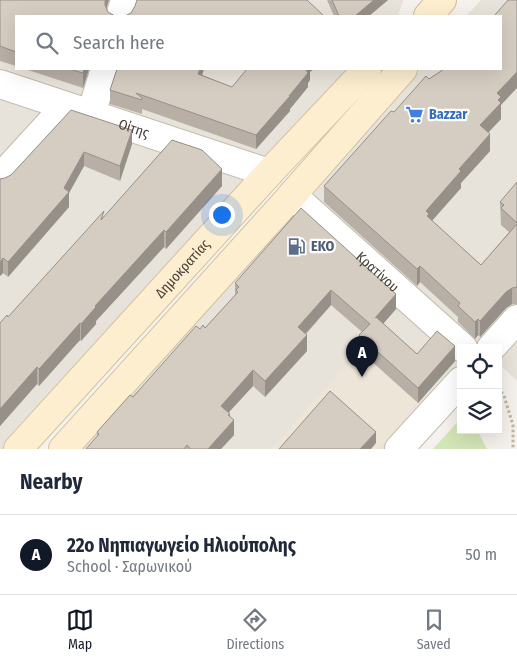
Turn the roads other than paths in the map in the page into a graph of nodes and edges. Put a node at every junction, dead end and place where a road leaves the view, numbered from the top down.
1 (125, 0) edge
2 (442, 0) edge
3 (120, 15) edge
4 (429, 15) edge
5 (103, 70) edge
6 (366, 70) edge
7 (402, 70) edge
8 (0, 84) edge
9 (78, 110) junction
10 (269, 173) junction
11 (0, 178) edge
12 (292, 195) junction
13 (517, 319) edge
14 (459, 344) edge
15 (495, 344) edge
16 (457, 385) edge
17 (18, 449) edge
18 (63, 449) edge
19 (399, 449) edge

1 - 3 street
2 - 4 street
5 - 9 street
6 - 10 street, Δημοκρατίας
7 - 12 street
8 - 9 street, Οίτης
9 - 10 street, Οίτης
9 - 11 street
10 - 17 street, Δημοκρατίας
12 - 14 street, Κρατίνου
12 - 18 street
13 - 15 street
16 - 19 street

